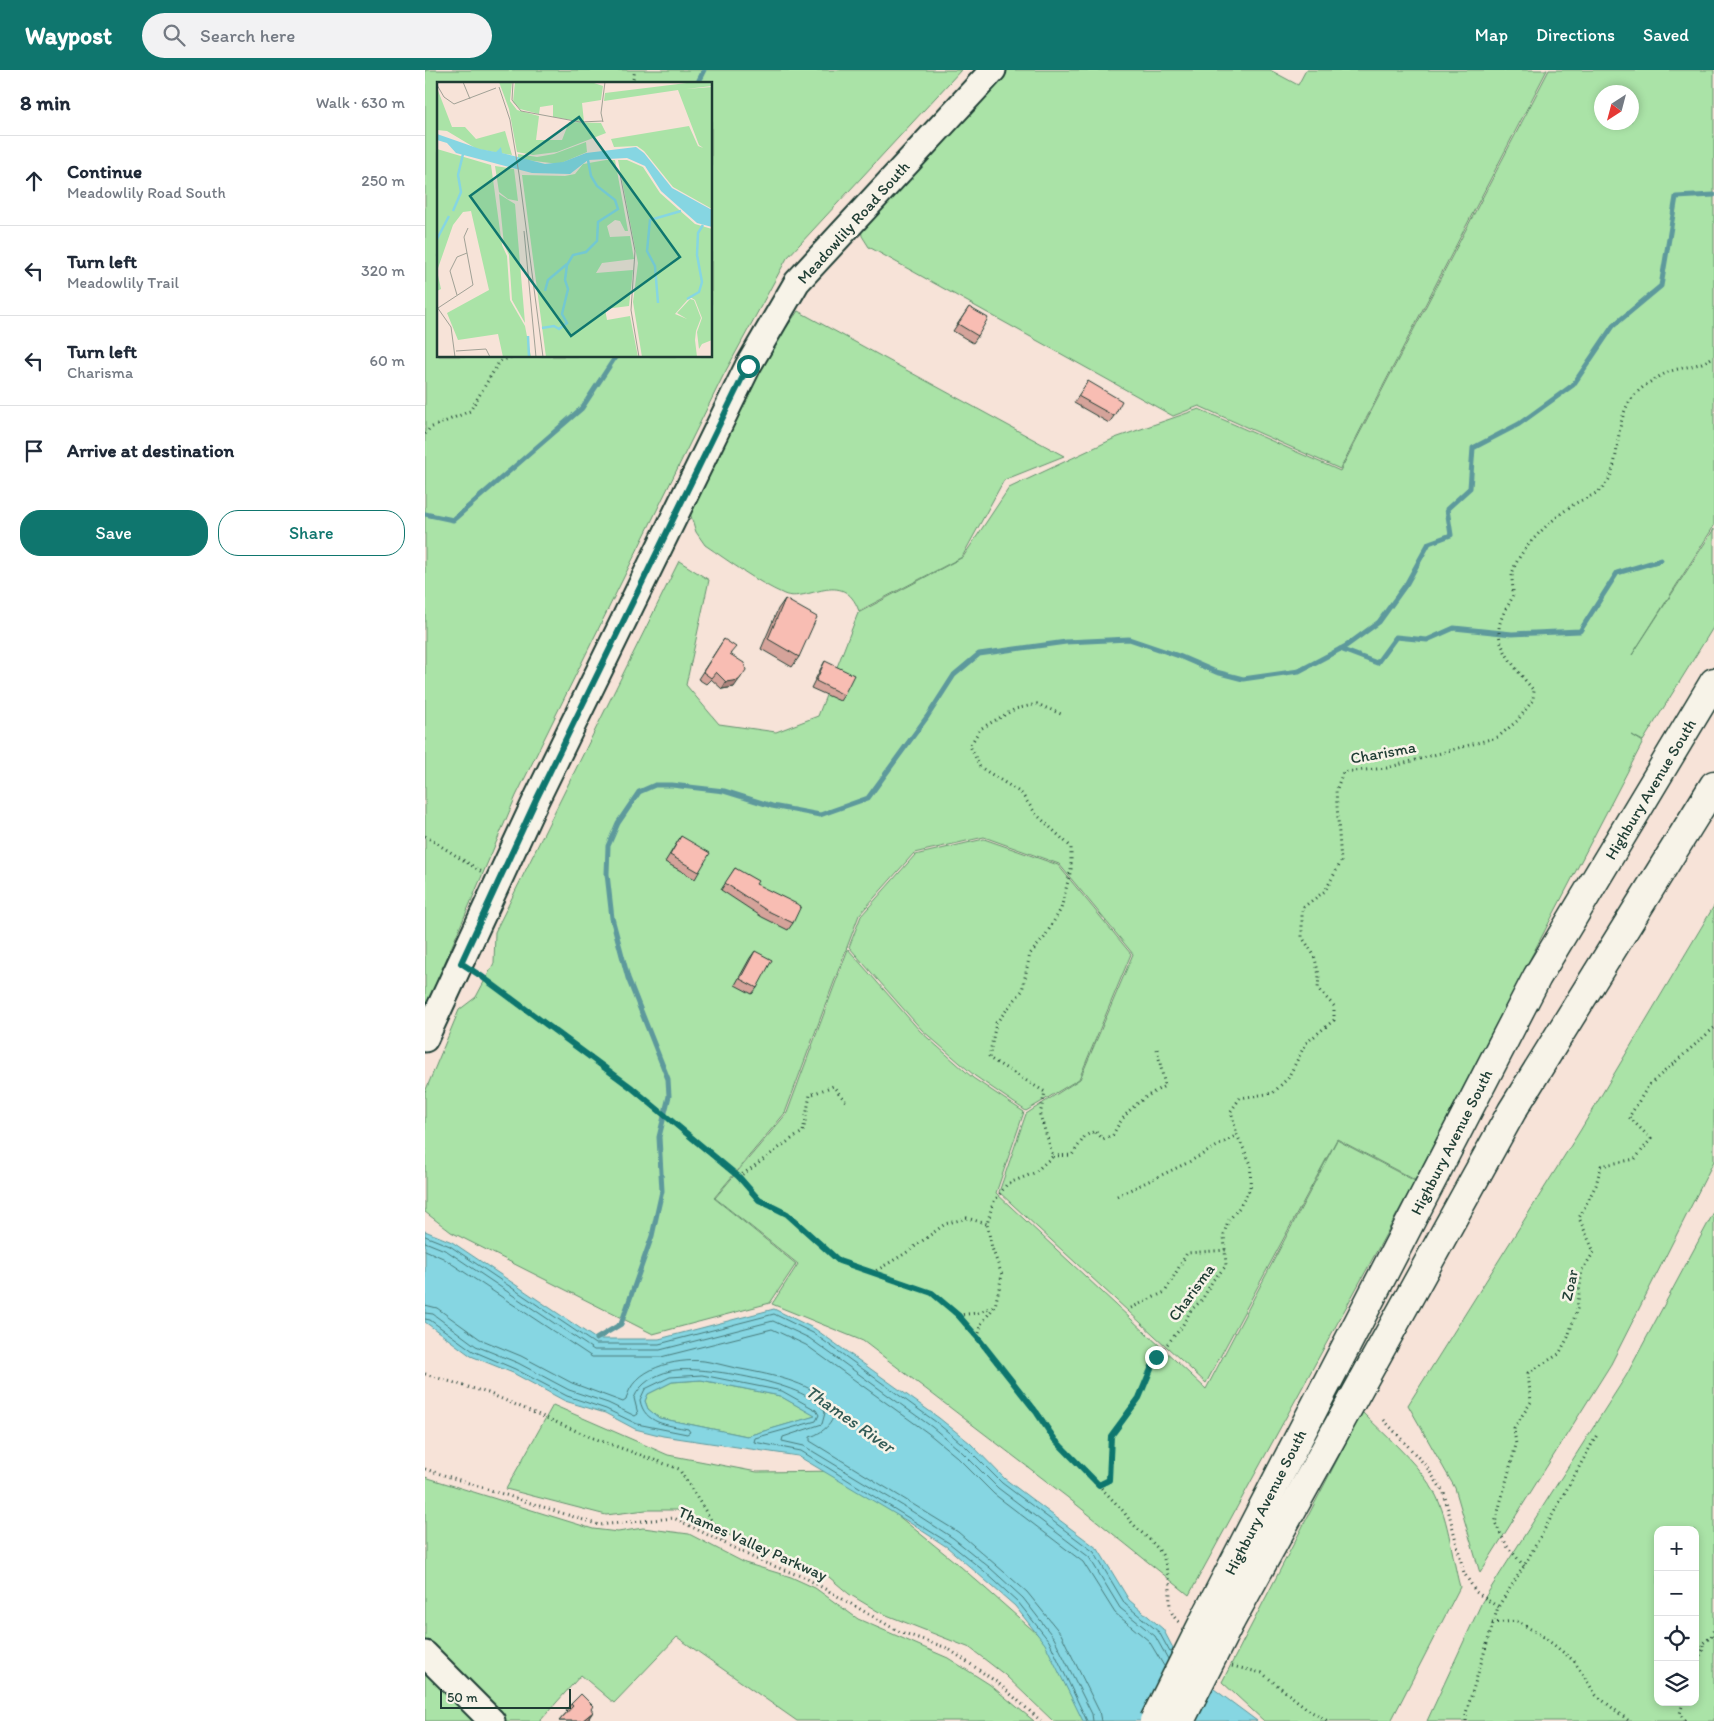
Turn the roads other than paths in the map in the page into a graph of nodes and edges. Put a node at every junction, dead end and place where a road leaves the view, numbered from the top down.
1 (993, 70) edge
2 (1714, 682) edge
3 (1714, 785) edge
4 (425, 1039) edge
5 (1219, 1618) junction
6 (425, 1654) edge
7 (493, 1721) edge
8 (1154, 1721) edge
9 (1181, 1721) edge

1 - 4 street, Meadowlily Road South
2 - 5 highway, Highbury Avenue South
3 - 5 highway, Highbury Avenue South
5 - 8 highway, bridge
5 - 9 highway, bridge
6 - 7 street

